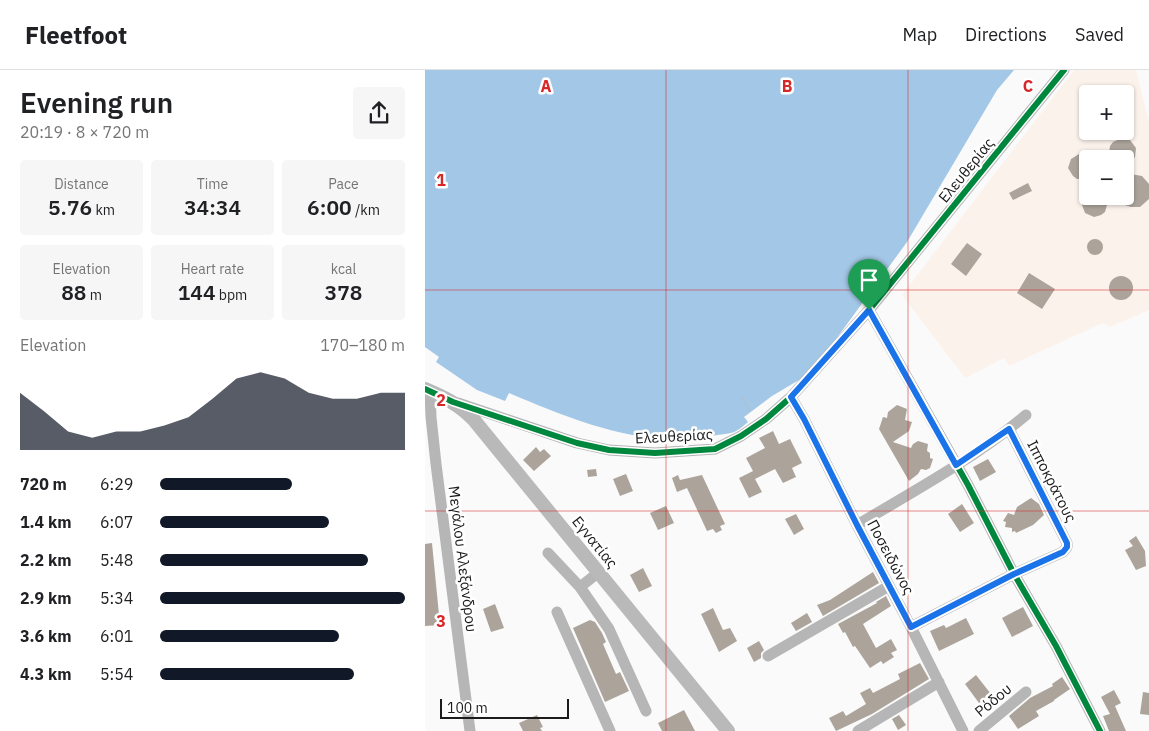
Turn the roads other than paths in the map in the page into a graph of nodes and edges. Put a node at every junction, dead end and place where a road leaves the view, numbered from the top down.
1 (1064, 70) edge
2 (869, 310) junction
3 (427, 390) edge
4 (791, 397) junction
5 (453, 402) junction
6 (1026, 415) dead end
7 (1009, 429) junction
8 (956, 465) junction
9 (857, 525) junction
10 (548, 553) dead end
11 (599, 572) junction
12 (1014, 574) junction
13 (889, 586) junction
14 (581, 587) junction
15 (557, 612) dead end
16 (911, 627) junction
17 (768, 656) dead end
18 (939, 682) junction
19 (1026, 692) dead end
20 (646, 711) dead end
21 (470, 731) edge
22 (610, 731) edge
23 (729, 731) edge
24 (859, 731) edge
25 (963, 731) edge
26 (979, 731) edge
27 (1100, 731) edge

1 - 2 street, Ελευθερίας
2 - 4 street, Ελευθερίας
2 - 8 street
3 - 5 main road, Εγνατίας
3 - 21 street, Μεγάλου Αλεξάνδρου
4 - 5 street, Ελευθερίας
4 - 9 street, Ποσειδώνος
5 - 11 main road, Εγνατίας
6 - 7 street
7 - 8 street
7 - 12 street, Ιπποκράτους
8 - 9 street
8 - 12 street
9 - 13 street, Ποσειδώνος
10 - 14 street
11 - 14 street
11 - 23 main road, Εγνατίας
12 - 16 street
12 - 27 street
13 - 16 street, Ποσειδώνος
13 - 17 street
14 - 20 street
15 - 22 street
16 - 18 street, Ποσειδώνος
18 - 24 street
18 - 25 street, Ποσειδώνος
19 - 26 street, Ρόδου

